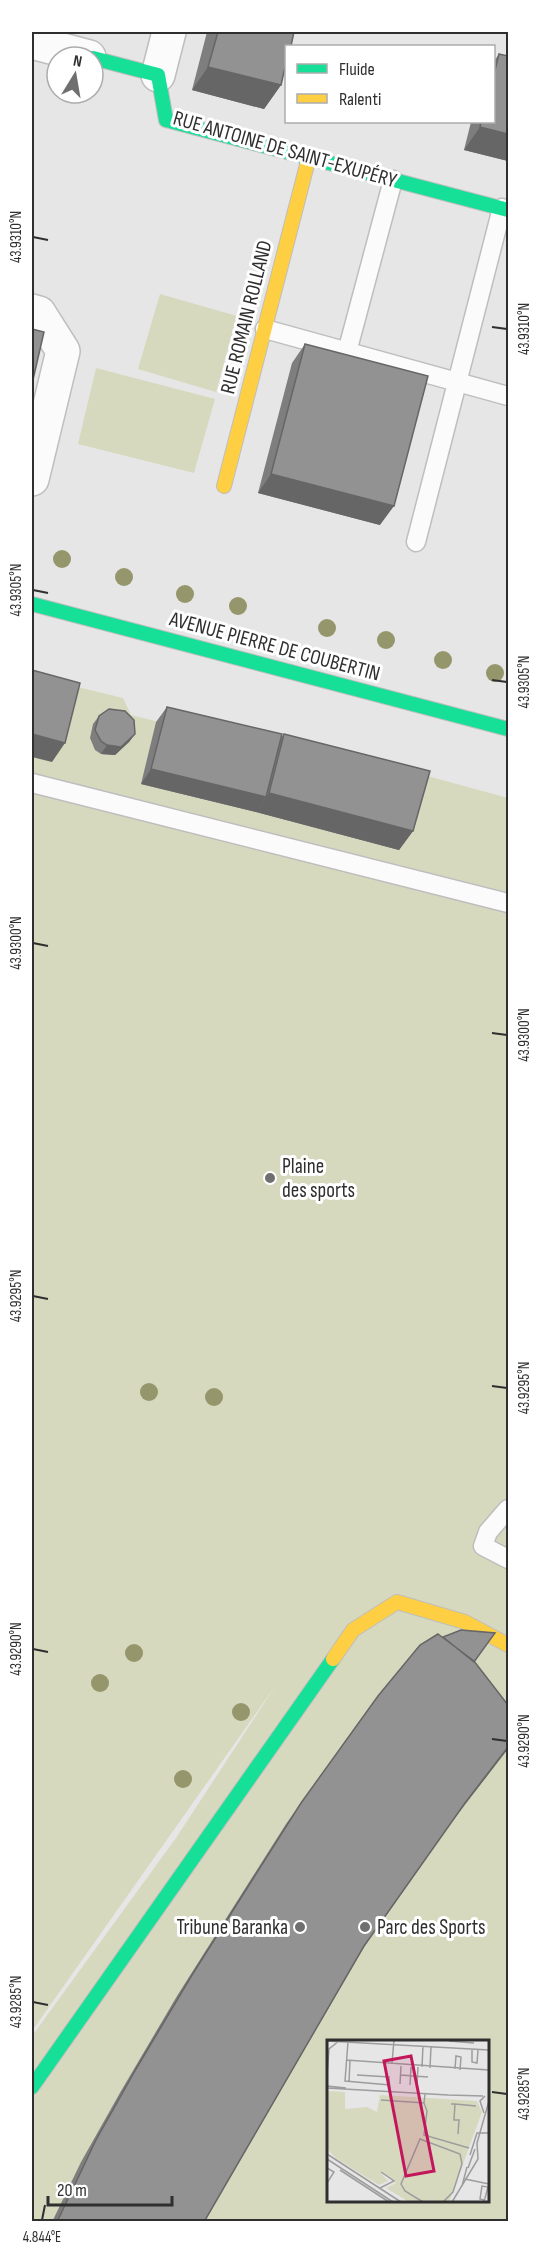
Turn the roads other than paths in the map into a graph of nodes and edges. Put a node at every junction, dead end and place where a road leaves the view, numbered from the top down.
1 (169, 32) edge
2 (105, 62) edge
3 (158, 75) junction
4 (309, 158) junction
5 (393, 180) junction
6 (505, 209) edge
7 (32, 311) edge
8 (264, 329) junction
9 (347, 352) junction
10 (457, 383) junction
11 (508, 396) edge
12 (32, 474) edge
13 (224, 486) dead end
14 (416, 542) dead end
15 (32, 604) edge
16 (508, 729) edge
17 (32, 783) edge
18 (508, 903) edge
19 (508, 1509) edge
20 (508, 1559) edge
21 (508, 1645) edge
22 (32, 2087) edge

1 - 3 street
2 - 3 street
3 - 4 street, RUE ANTOINE DE SAINT-EXUPÉRY
4 - 5 street, RUE ANTOINE DE SAINT-EXUPÉRY
4 - 8 street, RUE ROMAIN ROLLAND
5 - 6 street, RUE ANTOINE DE SAINT-EXUPÉRY
5 - 9 lane
6 - 10 lane
7 - 12 street
8 - 9 lane
8 - 13 street, RUE ROMAIN ROLLAND
9 - 10 lane
10 - 11 lane
10 - 14 lane
15 - 16 street, AVENUE PIERRE DE COUBERTIN
17 - 18 lane
19 - 20 lane
21 - 22 street

